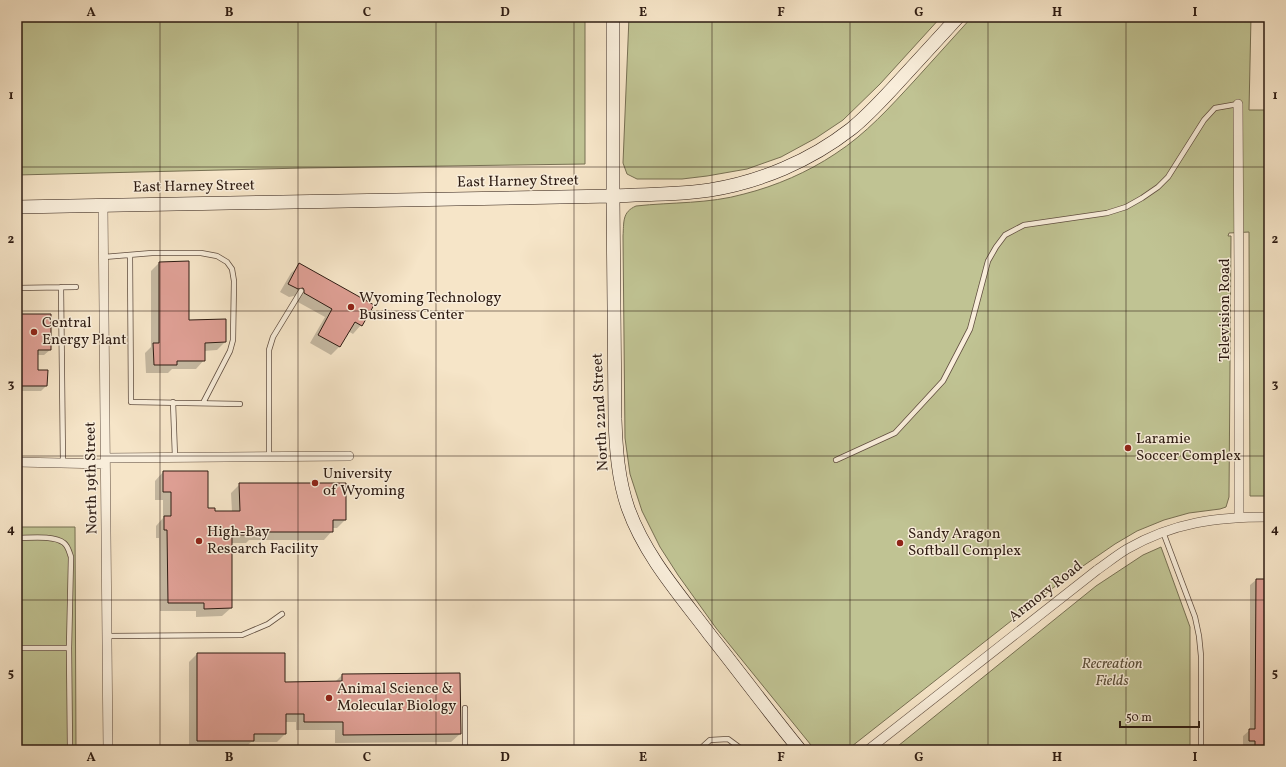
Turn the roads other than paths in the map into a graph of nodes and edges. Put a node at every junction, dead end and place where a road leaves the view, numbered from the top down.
1 (613, 17) edge
2 (958, 17) edge
3 (1238, 104) joint
4 (613, 196) junction
5 (103, 205) junction
6 (17, 206) edge
7 (130, 256) junction
8 (104, 257) junction
9 (61, 287) junction
10 (76, 287) dead end
11 (17, 288) edge
12 (301, 291) dead end
13 (174, 402) junction
14 (203, 403) junction
15 (240, 404) dead end
16 (349, 456) dead end
17 (176, 457) junction
18 (269, 457) junction
19 (836, 460) dead end
20 (105, 461) junction
21 (17, 462) edge
22 (63, 463) junction
23 (1239, 517) junction
24 (1269, 517) edge
25 (1163, 532) junction
26 (17, 538) edge
27 (282, 614) dead end
28 (108, 636) junction
29 (17, 648) edge
30 (69, 648) junction
31 (465, 708) dead end
32 (70, 750) edge
33 (108, 750) edge
34 (465, 750) edge
35 (699, 750) edge
36 (743, 750) edge
37 (800, 750) edge
38 (868, 750) edge
39 (1201, 750) edge

1 - 4 main road, North 22nd Street
2 - 4 main road, East Harney Street
3 - 19 lane
3 - 23 street, Television Road
4 - 5 main road, East Harney Street
4 - 37 main road, North 22nd Street
5 - 6 main road, East Harney Street
5 - 8 street, North 19th Street
7 - 8 lane
7 - 13 lane
7 - 14 lane
8 - 20 street, North 19th Street
9 - 10 lane
9 - 11 lane
9 - 22 lane
12 - 18 lane
13 - 14 lane
13 - 17 lane
14 - 15 lane
16 - 18 street
17 - 18 street
17 - 20 street
20 - 22 street
20 - 28 street, North 19th Street
21 - 22 street
23 - 24 street, Armory Road
23 - 25 street, Armory Road
25 - 38 street, Armory Road
25 - 39 lane
26 - 30 lane
27 - 28 lane
28 - 33 street, North 19th Street
29 - 30 lane
30 - 32 lane
31 - 34 lane
35 - 36 lane

